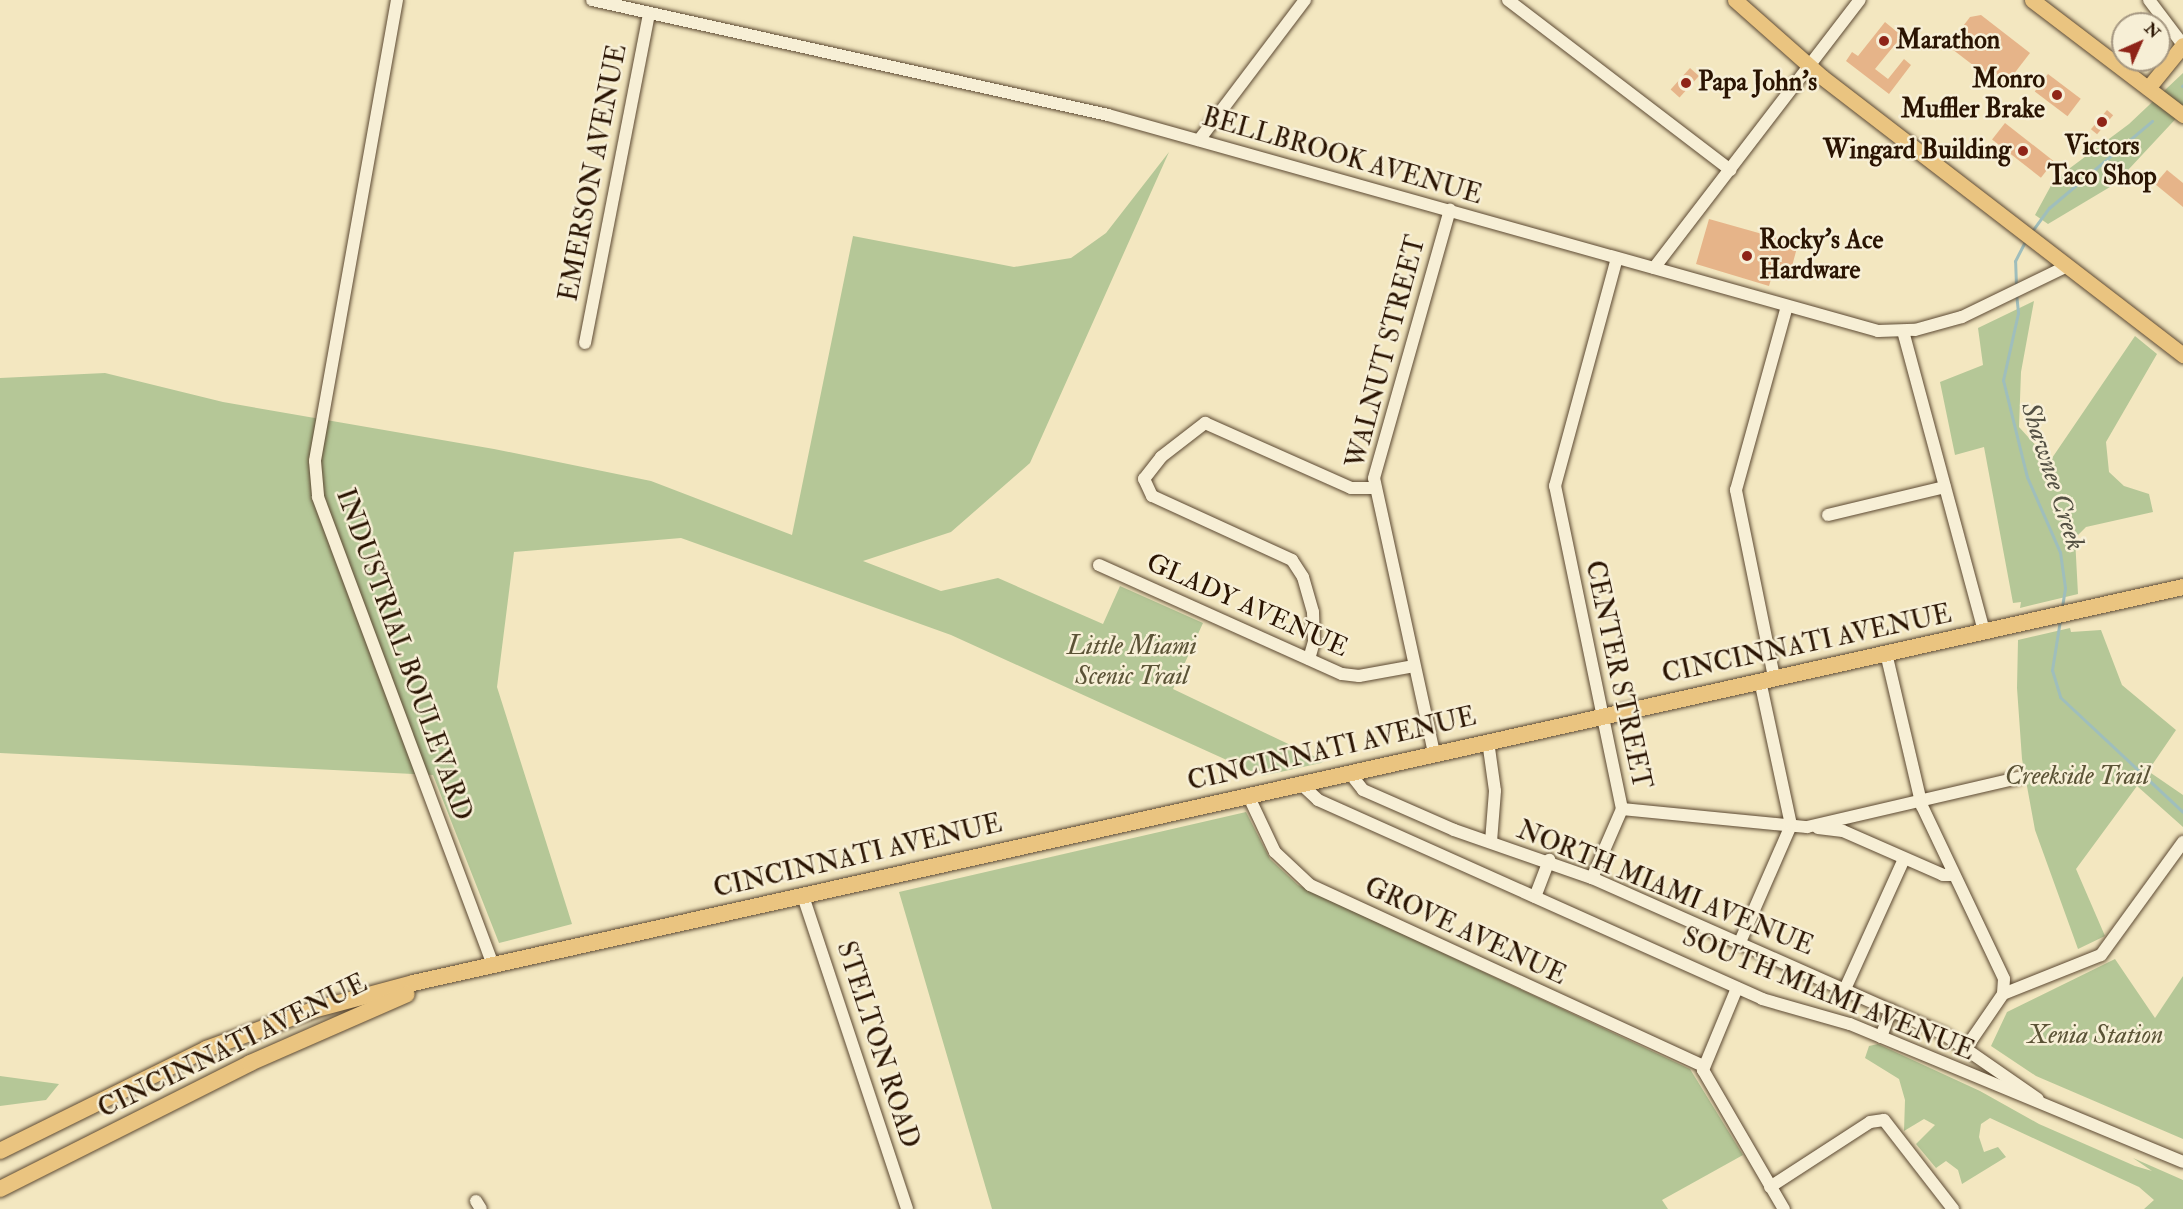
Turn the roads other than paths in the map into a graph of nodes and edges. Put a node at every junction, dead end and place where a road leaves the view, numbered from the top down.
1 (397, 0) edge
2 (591, 0) edge
3 (1305, 0) edge
4 (1508, 0) edge
5 (1735, 0) edge
6 (1860, 0) edge
7 (2032, 0) edge
8 (2149, 0) edge
9 (649, 13) junction
10 (2183, 45) edge
11 (1808, 66) junction
12 (2148, 88) junction
13 (2183, 115) edge
14 (1199, 140) junction
15 (1730, 170) junction
16 (1450, 210) junction
17 (1617, 258) junction
18 (2067, 266) junction
19 (1654, 268) junction
20 (1787, 306) junction
21 (1903, 332) junction
22 (585, 342) dead end
23 (2183, 355) edge
24 (1945, 487) junction
25 (1374, 488) junction
26 (1828, 515) dead end
27 (1099, 565) dead end
28 (2183, 587) edge
29 (1984, 632) junction
30 (1886, 653) junction
31 (1309, 659) junction
32 (1414, 666) junction
33 (1767, 679) junction
34 (1603, 716) junction
35 (1488, 741) junction
36 (1434, 753) junction
37 (1349, 772) junction
38 (2017, 778) dead end
39 (1300, 783) junction
40 (1248, 795) junction
41 (1921, 801) junction
42 (1622, 808) junction
43 (1791, 825) junction
44 (1807, 827) junction
45 (1491, 842) junction
46 (2183, 842) edge
47 (1904, 859) junction
48 (1549, 860) junction
49 (1953, 875) junction
50 (1592, 878) junction
51 (803, 896) junction
52 (1534, 897) junction
53 (1740, 942) junction
54 (493, 965) junction
55 (1737, 987) junction
56 (1845, 989) junction
57 (2003, 994) junction
58 (1891, 1010) junction
59 (1881, 1037) junction
60 (1966, 1048) junction
61 (1703, 1066) junction
62 (2042, 1101) junction
63 (0, 1151) edge
64 (2183, 1162) edge
65 (1770, 1187) junction
66 (0, 1189) edge
67 (907, 1209) edge
68 (1784, 1209) edge
69 (1953, 1209) edge

1 - 54 street, INDUSTRIAL BOULEVARD
2 - 9 street, BELLBROOK AVENUE
3 - 14 street
4 - 15 street
5 - 11 main road
6 - 11 street
7 - 12 main road
8 - 10 street
9 - 14 street, BELLBROOK AVENUE
9 - 22 street, EMERSON AVENUE
10 - 12 main road
11 - 15 street
11 - 18 main road
12 - 13 main road
14 - 16 street, BELLBROOK AVENUE
15 - 19 street
16 - 17 street, BELLBROOK AVENUE
16 - 25 street, WALNUT STREET
17 - 19 street, BELLBROOK AVENUE
17 - 34 street, CENTER STREET
18 - 21 street, BELLBROOK AVENUE
18 - 23 main road
19 - 20 street, BELLBROOK AVENUE
20 - 21 street, BELLBROOK AVENUE
20 - 33 street
21 - 24 street
24 - 26 street
24 - 29 street
25 - 31 street
25 - 32 street, WALNUT STREET
27 - 31 street, GLADY AVENUE
28 - 29 highway, CINCINNATI AVENUE
29 - 30 highway, CINCINNATI AVENUE
30 - 33 highway, CINCINNATI AVENUE
30 - 41 street
31 - 32 street, GLADY AVENUE
32 - 36 street, WALNUT STREET
33 - 34 highway, CINCINNATI AVENUE
33 - 43 street
34 - 35 highway, CINCINNATI AVENUE
34 - 42 street, CENTER STREET
35 - 36 highway, CINCINNATI AVENUE
35 - 45 street
36 - 37 highway, CINCINNATI AVENUE
37 - 39 highway, CINCINNATI AVENUE
37 - 45 street, NORTH MIAMI AVENUE
38 - 41 street, CENTER STREET
39 - 40 highway, CINCINNATI AVENUE
39 - 52 street, SOUTH MIAMI AVENUE
40 - 51 highway, CINCINNATI AVENUE
40 - 61 street, GROVE AVENUE
41 - 44 street, CENTER STREET
41 - 49 street
42 - 43 street, CENTER STREET
42 - 50 street
43 - 44 street, CENTER STREET
43 - 53 street
44 - 47 street
45 - 48 street, NORTH MIAMI AVENUE
46 - 57 street
47 - 49 street
47 - 56 street
48 - 50 street, NORTH MIAMI AVENUE
48 - 52 street
49 - 57 street
50 - 53 street, NORTH MIAMI AVENUE
51 - 54 highway, CINCINNATI AVENUE
51 - 67 street, STELTON ROAD
52 - 55 street, SOUTH MIAMI AVENUE
53 - 56 street, NORTH MIAMI AVENUE
54 - 63 highway, CINCINNATI AVENUE
54 - 66 highway, CINCINNATI AVENUE
55 - 59 street, SOUTH MIAMI AVENUE
55 - 61 street
56 - 58 street, NORTH MIAMI AVENUE
57 - 60 street
58 - 59 street
58 - 60 street, NORTH MIAMI AVENUE
59 - 62 street, SOUTH MIAMI AVENUE
60 - 62 street, NORTH MIAMI AVENUE
61 - 65 street
62 - 64 street, SOUTH MIAMI AVENUE
65 - 68 street
65 - 69 street

